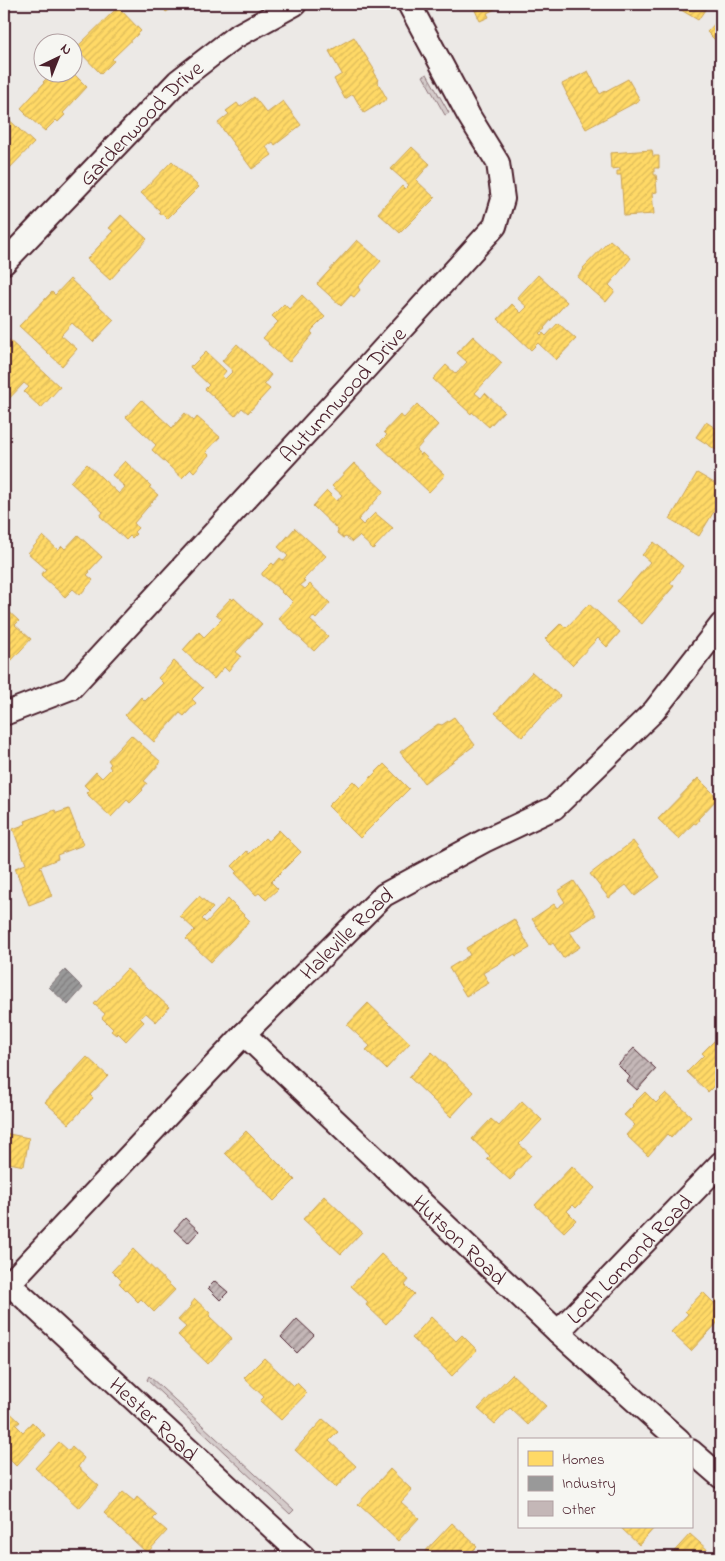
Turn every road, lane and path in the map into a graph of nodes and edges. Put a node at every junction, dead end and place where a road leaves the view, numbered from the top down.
1 (295, 4) edge
2 (409, 4) edge
3 (4, 264) edge
4 (721, 625) edge
5 (4, 714) edge
6 (244, 1034) junction
7 (721, 1163) edge
8 (5, 1284) edge
9 (558, 1332) junction
10 (677, 1438) edge
11 (692, 1452) edge
12 (721, 1477) edge
13 (304, 1557) edge

1 - 3 street, Gardenwood Drive
2 - 5 street, Autumnwood Drive
4 - 6 street, Haleville Road
6 - 8 street, Haleville Road
6 - 9 street, Hutson Road
7 - 9 street, Loch Lomond Road
8 - 13 street, Hester Road
9 - 10 street, Hutson Road
11 - 12 street

